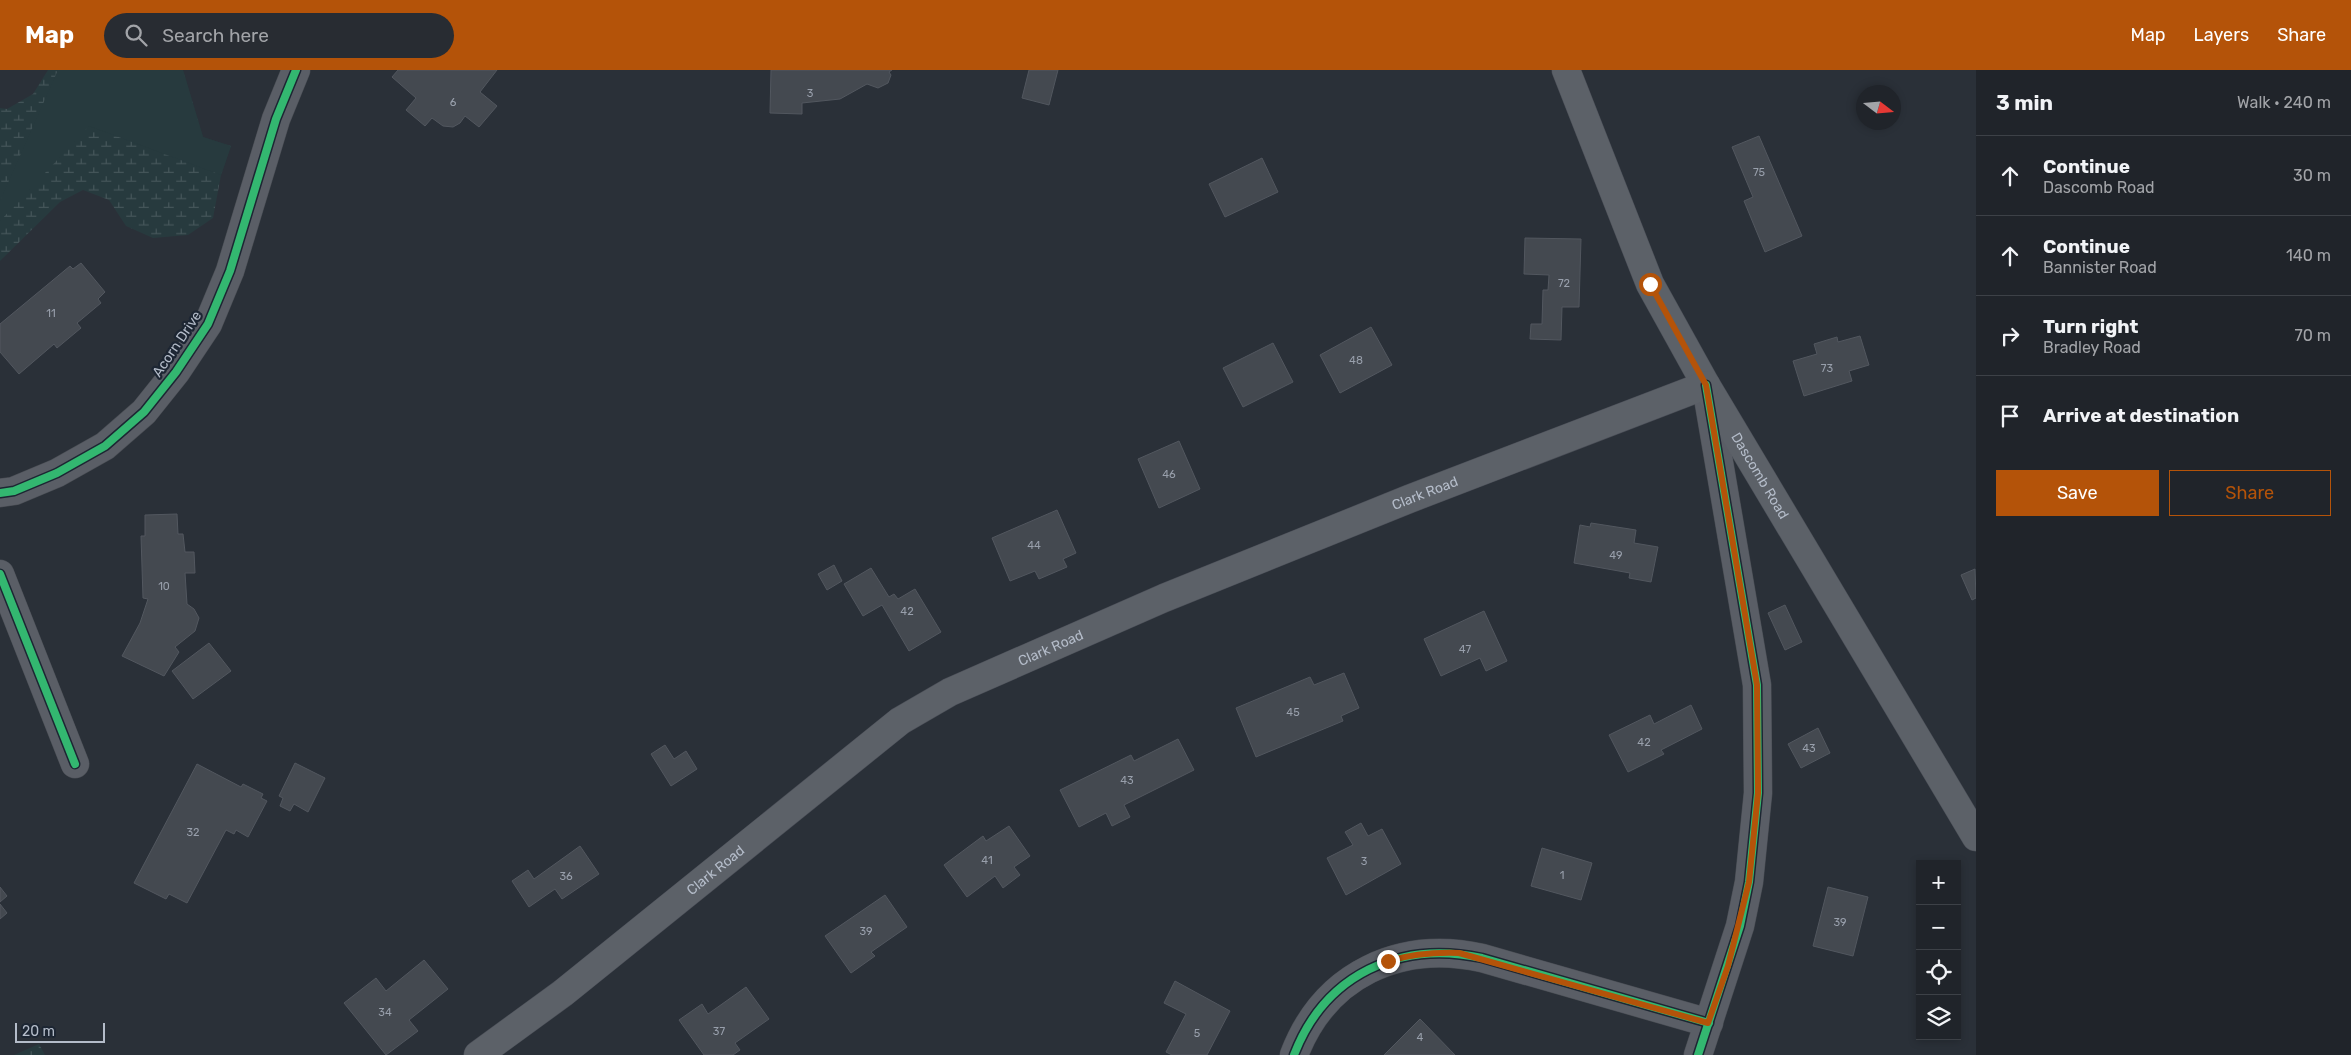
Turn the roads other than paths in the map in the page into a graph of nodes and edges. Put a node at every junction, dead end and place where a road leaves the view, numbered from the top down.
1 (296, 70) edge
2 (1566, 70) edge
3 (1706, 385) junction
4 (0, 493) edge
5 (0, 574) edge
6 (75, 764) dead end
7 (1976, 837) edge
8 (1708, 1023) junction
9 (478, 1055) edge
10 (1294, 1055) edge
11 (1698, 1055) edge

1 - 4 street, Acorn Drive
2 - 3 main road, Dascomb Road
3 - 7 main road, Dascomb Road
3 - 8 street
3 - 9 main road, Clark Road
5 - 6 street
8 - 10 street
8 - 11 street

